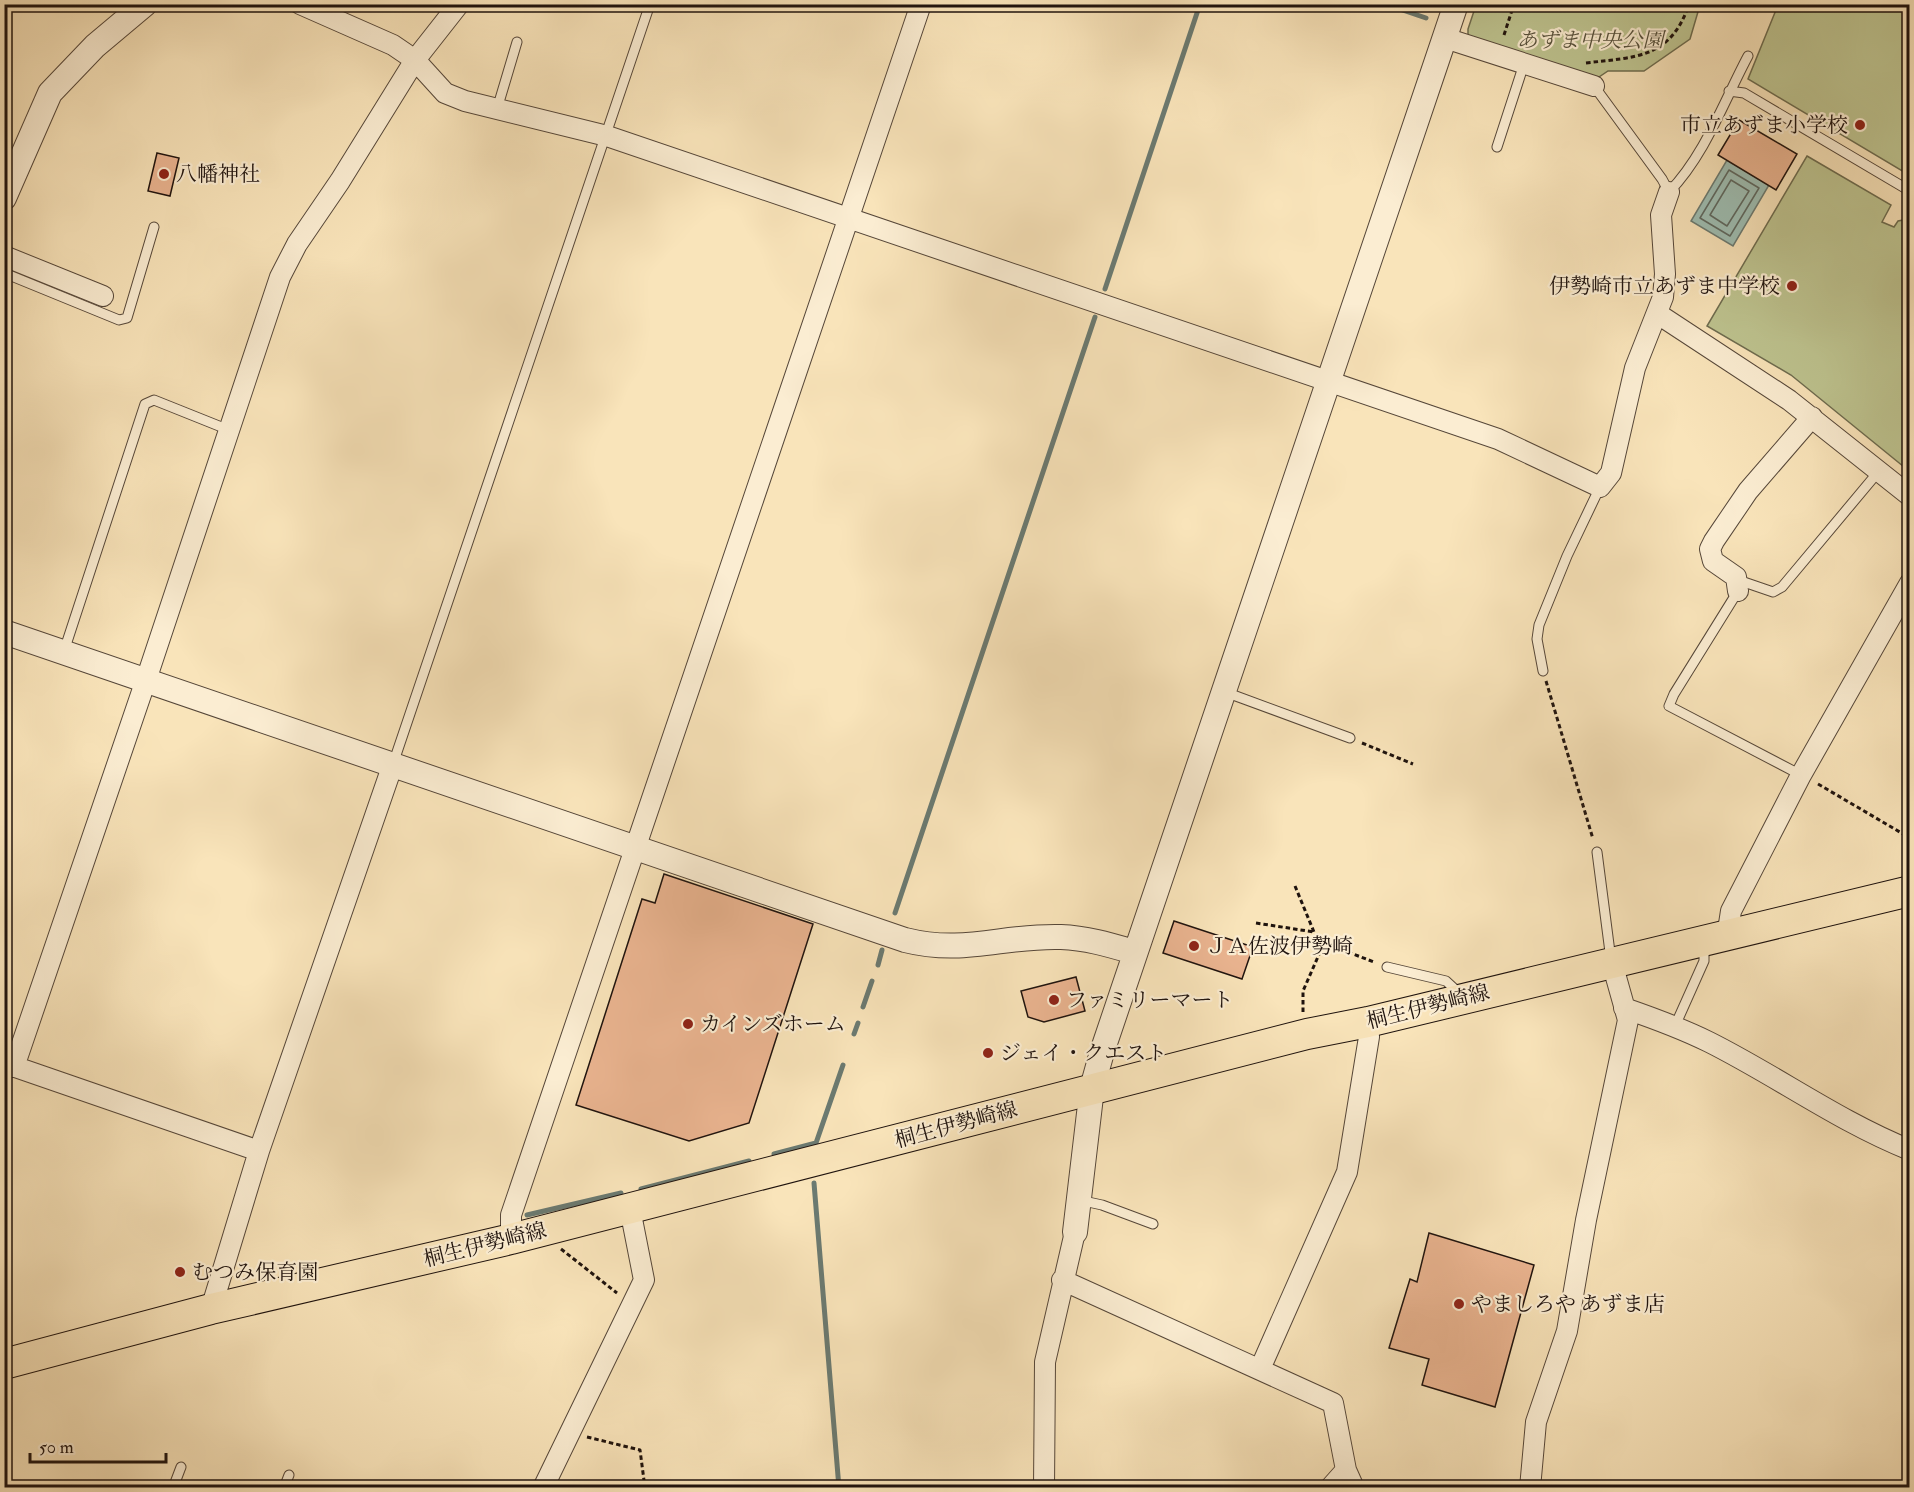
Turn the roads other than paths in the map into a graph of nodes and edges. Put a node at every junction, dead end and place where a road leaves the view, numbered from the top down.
1 (145, 4) edge
2 (300, 4) edge
3 (459, 4) edge
4 (650, 4) edge
5 (921, 4) edge
6 (1456, 4) edge
7 (1445, 38) junction
8 (517, 42) dead end
9 (1748, 56) dead end
10 (415, 60) junction
11 (1524, 64) junction
12 (1594, 86) joint
13 (1729, 92) junction
14 (496, 109) junction
15 (607, 136) junction
16 (1497, 147) dead end
17 (9, 172) edge
18 (1910, 191) edge
19 (1669, 192) junction
20 (4, 198) edge
21 (850, 218) junction
22 (154, 227) dead end
23 (4, 256) edge
24 (4, 273) edge
25 (103, 296) dead end
26 (1658, 314) junction
27 (1328, 380) junction
28 (1812, 417) junction
29 (229, 430) junction
30 (1879, 471) junction
31 (1600, 487) junction
32 (1910, 496) edge
33 (1738, 585) junction
34 (1909, 585) edge
35 (4, 632) edge
36 (64, 651) junction
37 (1543, 671) road end
38 (147, 679) junction
39 (1223, 691) junction
40 (1350, 738) road end
41 (393, 764) junction
42 (1801, 775) junction
43 (635, 849) junction
44 (1597, 852) road end
45 (1910, 891) edge
46 (1717, 939) junction
47 (1134, 952) junction
48 (1612, 963) junction
49 (1387, 966) road end
50 (1462, 998) junction
51 (1624, 1008) junction
52 (1368, 1022) junction
53 (1676, 1026) junction
54 (9, 1065) edge
55 (1092, 1088) junction
56 (1910, 1150) edge
57 (259, 1151) junction
58 (1079, 1200) junction
59 (630, 1209) junction
60 (1153, 1224) dead end
61 (1075, 1232) joint
62 (512, 1239) junction
63 (1062, 1280) junction
64 (211, 1309) junction
65 (4, 1364) edge
66 (1260, 1370) junction
67 (181, 1467) dead end
68 (289, 1475) dead end
69 (1350, 1479) edge
70 (172, 1488) edge
71 (284, 1488) edge
72 (543, 1488) edge
73 (1044, 1488) edge
74 (1330, 1488) edge
75 (1530, 1488) edge

1 - 17 street
2 - 10 street
3 - 10 street
4 - 15 lane
5 - 21 street
6 - 7 street
7 - 11 street
7 - 27 street
8 - 14 lane
9 - 13 lane
10 - 14 street
10 - 29 street
11 - 12 street
11 - 16 lane
12 - 19 lane
13 - 18 lane
13 - 19 lane
14 - 15 street
15 - 21 street
15 - 41 lane
17 - 20 street
19 - 26 street
21 - 27 street
21 - 43 street
22 - 24 lane
23 - 25 street
26 - 28 street
26 - 31 street
27 - 31 street
27 - 39 street
28 - 30 street
28 - 33 street
29 - 36 lane
29 - 38 street
30 - 32 street
30 - 33 lane
31 - 37 lane
33 - 42 lane
34 - 42 street
35 - 36 street
36 - 38 street
38 - 41 street
38 - 54 street
39 - 40 lane
39 - 47 street
41 - 43 street
41 - 57 street
42 - 46 street
43 - 47 street
43 - 62 street
44 - 48 lane
45 - 46 main road, 桐生伊勢崎線
46 - 48 main road, 桐生伊勢崎線
46 - 53 lane
47 - 55 street
48 - 50 main road, 桐生伊勢崎線
48 - 51 street
49 - 50 lane
50 - 52 main road, 桐生伊勢崎線
51 - 53 street
51 - 75 street
52 - 55 main road, 桐生伊勢崎線
52 - 66 street
53 - 56 street
54 - 57 street
55 - 58 street
55 - 59 main road, 桐生伊勢崎線
57 - 64 street
58 - 60 lane
58 - 61 street
59 - 62 main road, 桐生伊勢崎線
59 - 72 street
61 - 63 street
62 - 64 main road, 桐生伊勢崎線
63 - 66 street
63 - 73 street
64 - 65 main road, 桐生伊勢崎線
66 - 69 street
67 - 70 lane
68 - 71 lane
69 - 74 street

